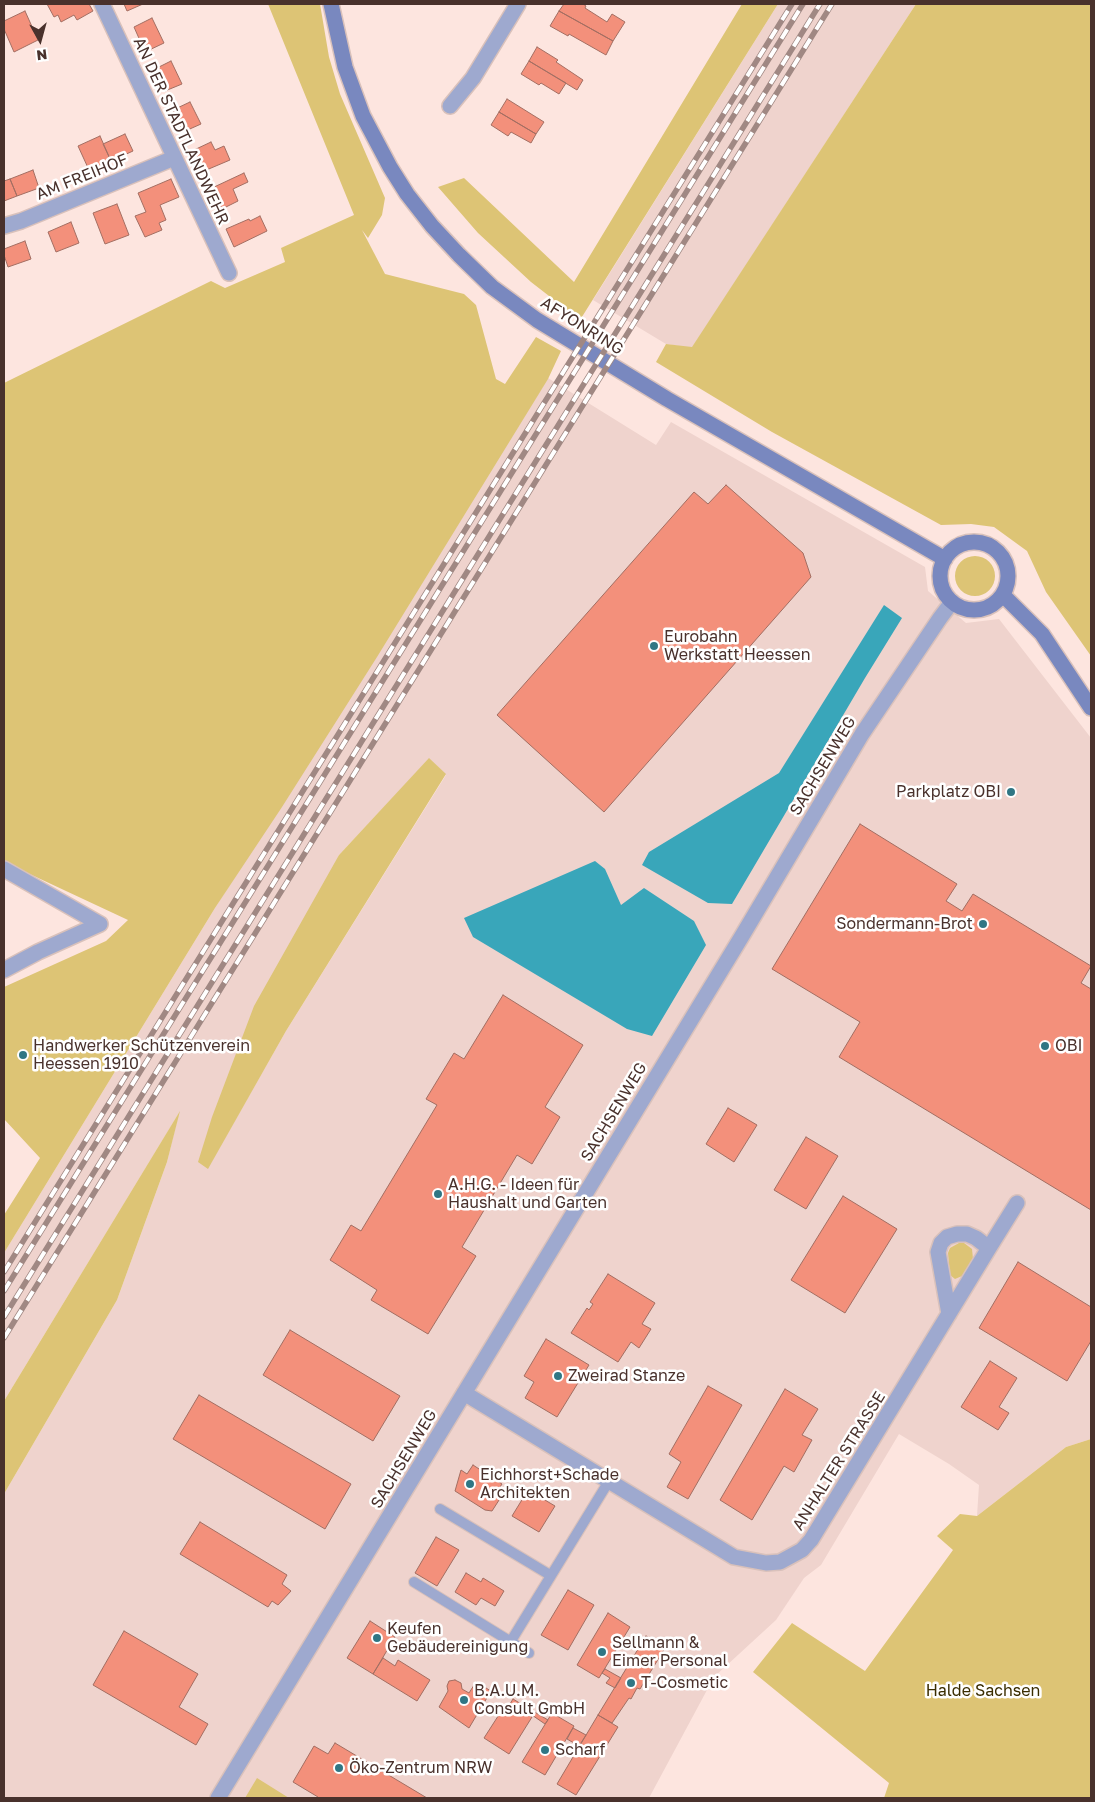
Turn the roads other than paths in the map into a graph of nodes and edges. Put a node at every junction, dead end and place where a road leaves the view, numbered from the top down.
1 (102, 4) edge
2 (331, 4) edge
3 (518, 4) edge
4 (450, 106) dead end
5 (174, 158) junction
6 (4, 226) edge
7 (229, 273) dead end
8 (945, 558) junction
9 (1003, 595) junction
10 (952, 602) junction
11 (1091, 708) edge
12 (4, 869) edge
13 (4, 970) edge
14 (1018, 1204) dead end
15 (989, 1248) junction
16 (949, 1314) junction
17 (464, 1393) junction
18 (608, 1481) junction
19 (440, 1509) dead end
20 (550, 1575) junction
21 (414, 1582) dead end
22 (511, 1641) junction
23 (530, 1653) dead end
24 (218, 1798) edge

1 - 5 street, AN DER STADTLANDWEHR
2 - 8 street, AFYONRING
3 - 4 street
5 - 6 street, AM FREIHOF
5 - 7 street, AN DER STADTLANDWEHR
8 - 9 street
8 - 10 street
9 - 10 street
9 - 11 street
10 - 17 street, SACHSENWEG
12 - 13 street
14 - 15 street, ANHALTER STRASSE
15 - 16 street, ANHALTER STRASSE
15 - 16 street
16 - 18 street, ANHALTER STRASSE
17 - 18 street, ANHALTER STRASSE
17 - 24 street, SACHSENWEG
18 - 20 lane
19 - 20 lane
20 - 22 lane
21 - 22 lane
22 - 23 lane

